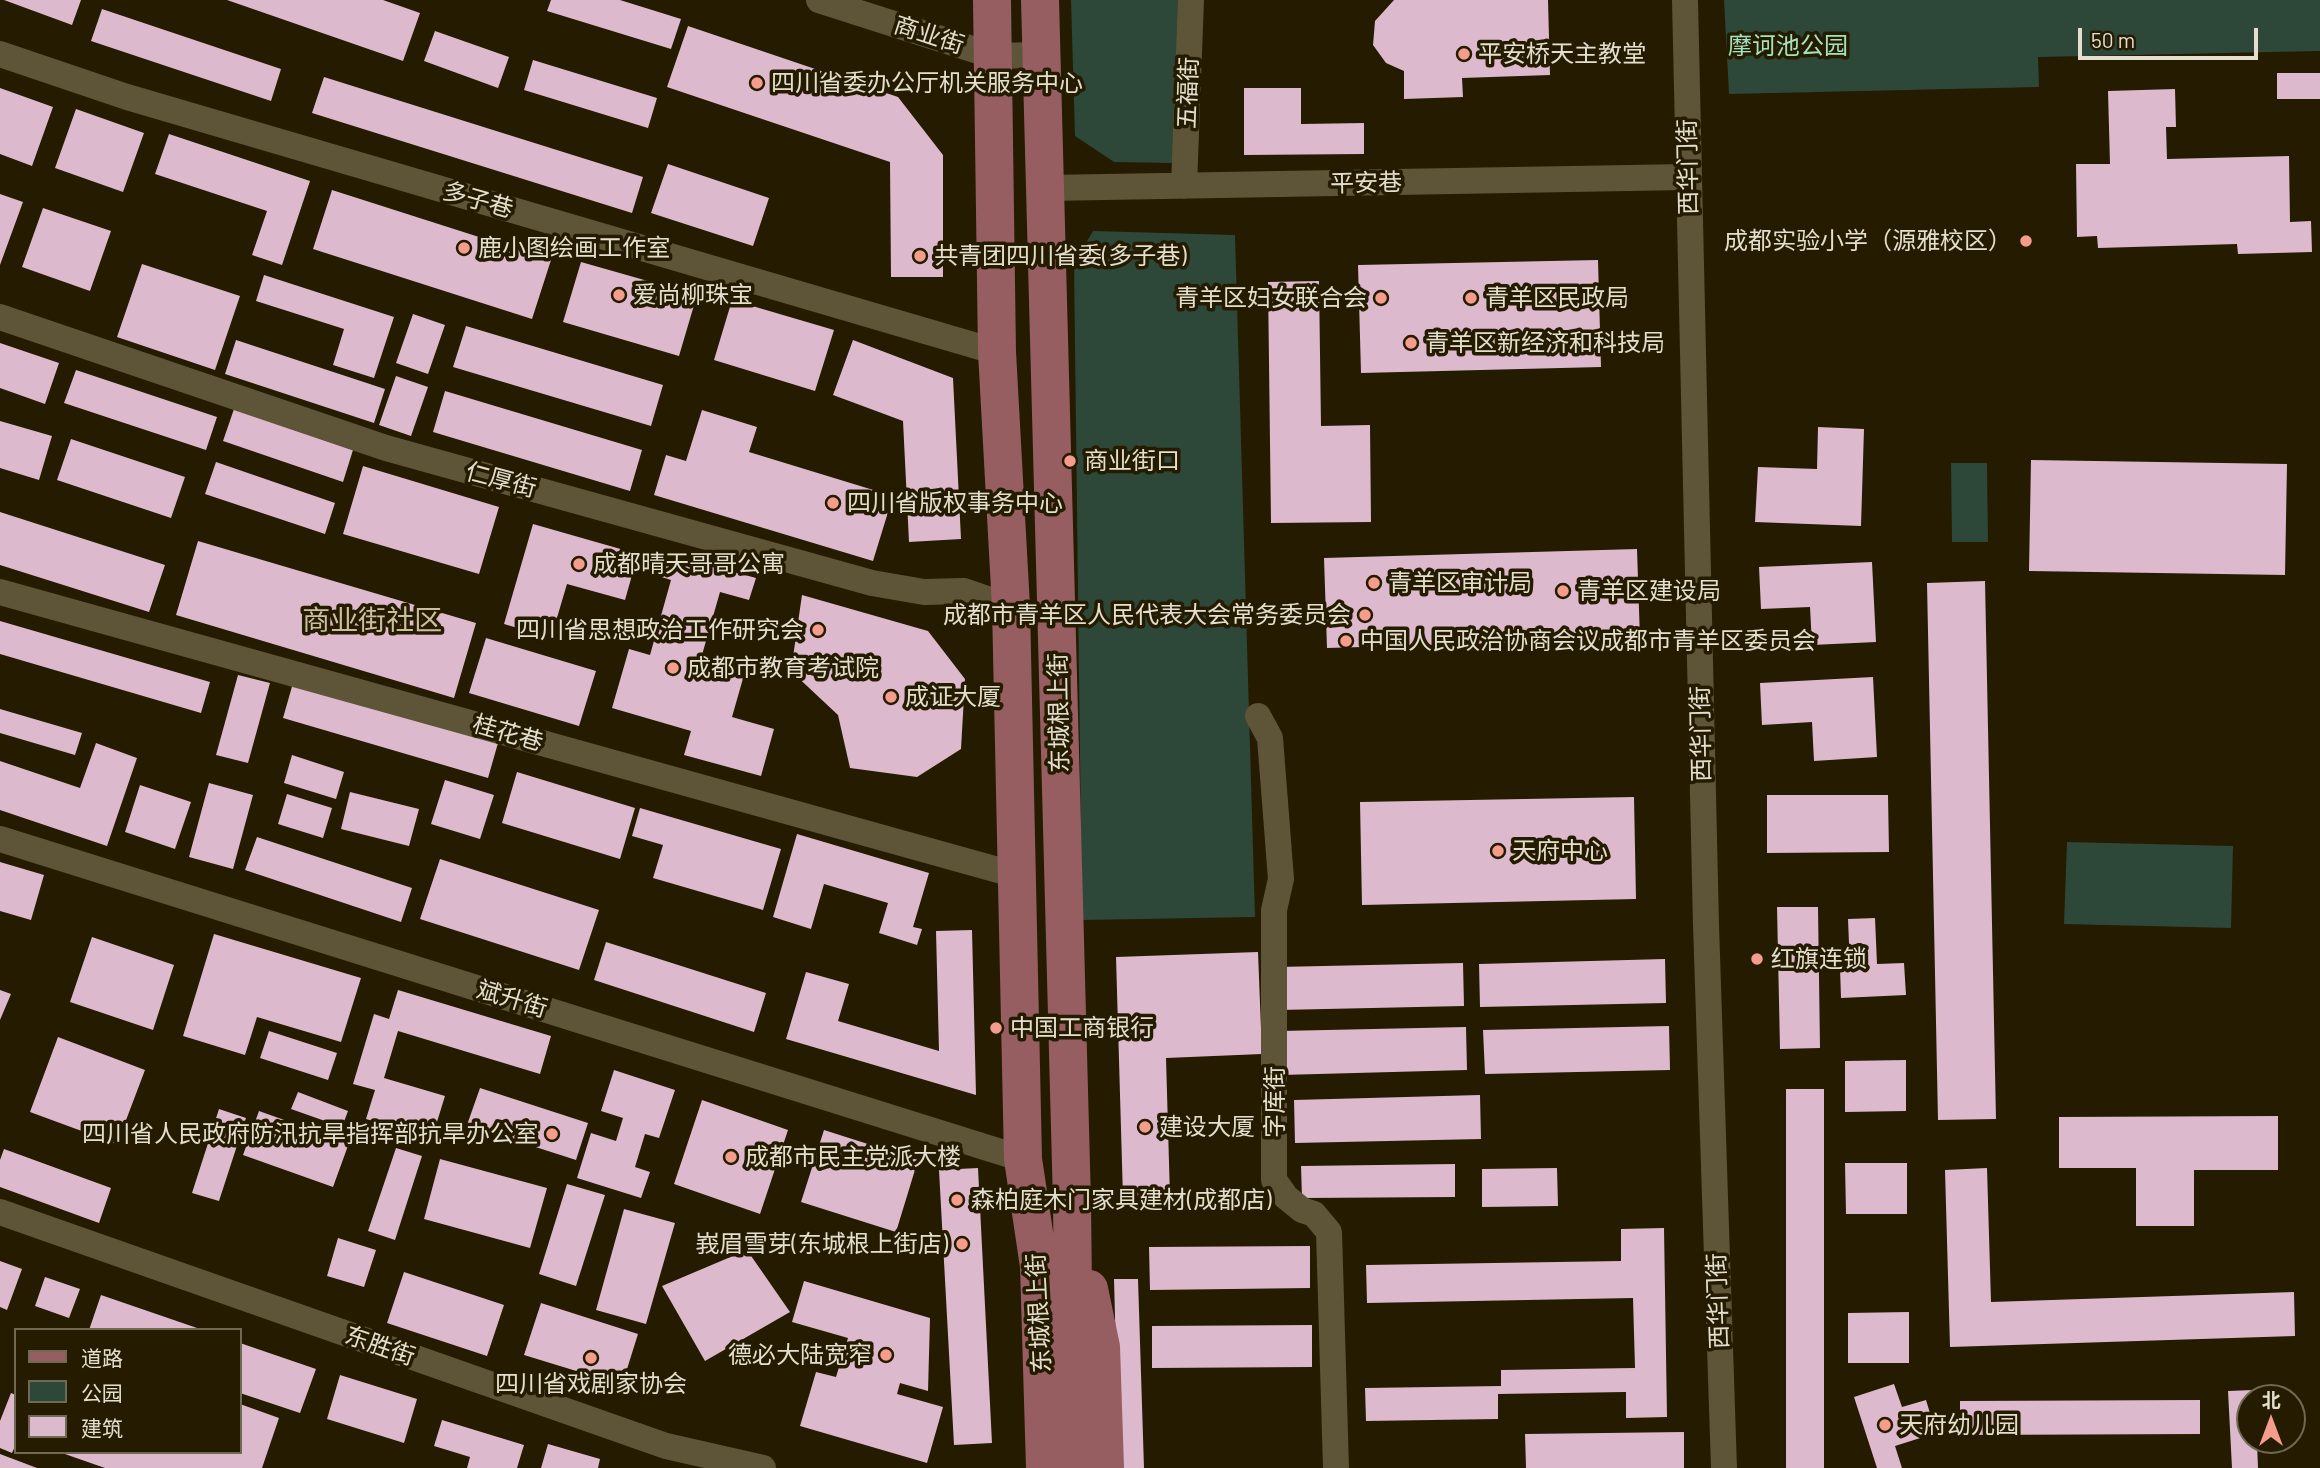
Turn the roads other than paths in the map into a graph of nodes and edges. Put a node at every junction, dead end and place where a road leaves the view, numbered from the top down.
1 (819, 0) edge
2 (992, 0) edge
3 (1040, 0) edge
4 (1191, 0) edge
5 (1685, 0) edge
6 (0, 54) edge
7 (1041, 55) junction
8 (994, 56) junction
9 (1687, 177) junction
10 (1184, 186) junction
11 (1046, 188) junction
12 (0, 317) edge
13 (997, 352) junction
14 (0, 592) edge
15 (1011, 607) junction
16 (1258, 716) dead end
17 (0, 839) edge
18 (1016, 875) junction
19 (1023, 1159) junction
20 (1072, 1203) junction
21 (0, 1212) edge
22 (763, 1468) edge
23 (1019, 1468) edge
24 (1045, 1468) edge
25 (1075, 1468) edge
26 (1105, 1468) edge
27 (1336, 1468) edge
28 (1724, 1468) edge

1 - 8 street, 商业街
2 - 8 main road, 东城根上街
3 - 7 main road, 东城根上街
4 - 10 street, 五福街
5 - 9 street, 西华门街
6 - 13 street, 多子巷
7 - 8 street, 商业街
7 - 11 main road, 东城根上街
8 - 13 main road, 东城根上街
9 - 10 street, 平安巷
9 - 28 street, 西华门街
10 - 11 street, 平安巷
11 - 20 main road, 东城根上街
12 - 15 street, 仁厚街
13 - 15 main road, 东城根上街
14 - 18 street, 桂花巷
15 - 18 main road, 东城根上街
16 - 27 street, 字库街
17 - 19 street, 斌升街
18 - 19 main road, 东城根上街
19 - 23 main road, 东城根上街
19 - 24 main road, 东城根上街
20 - 25 main road, 东城根上街
20 - 26 main road, 东城根上街
21 - 22 street, 东胜街

